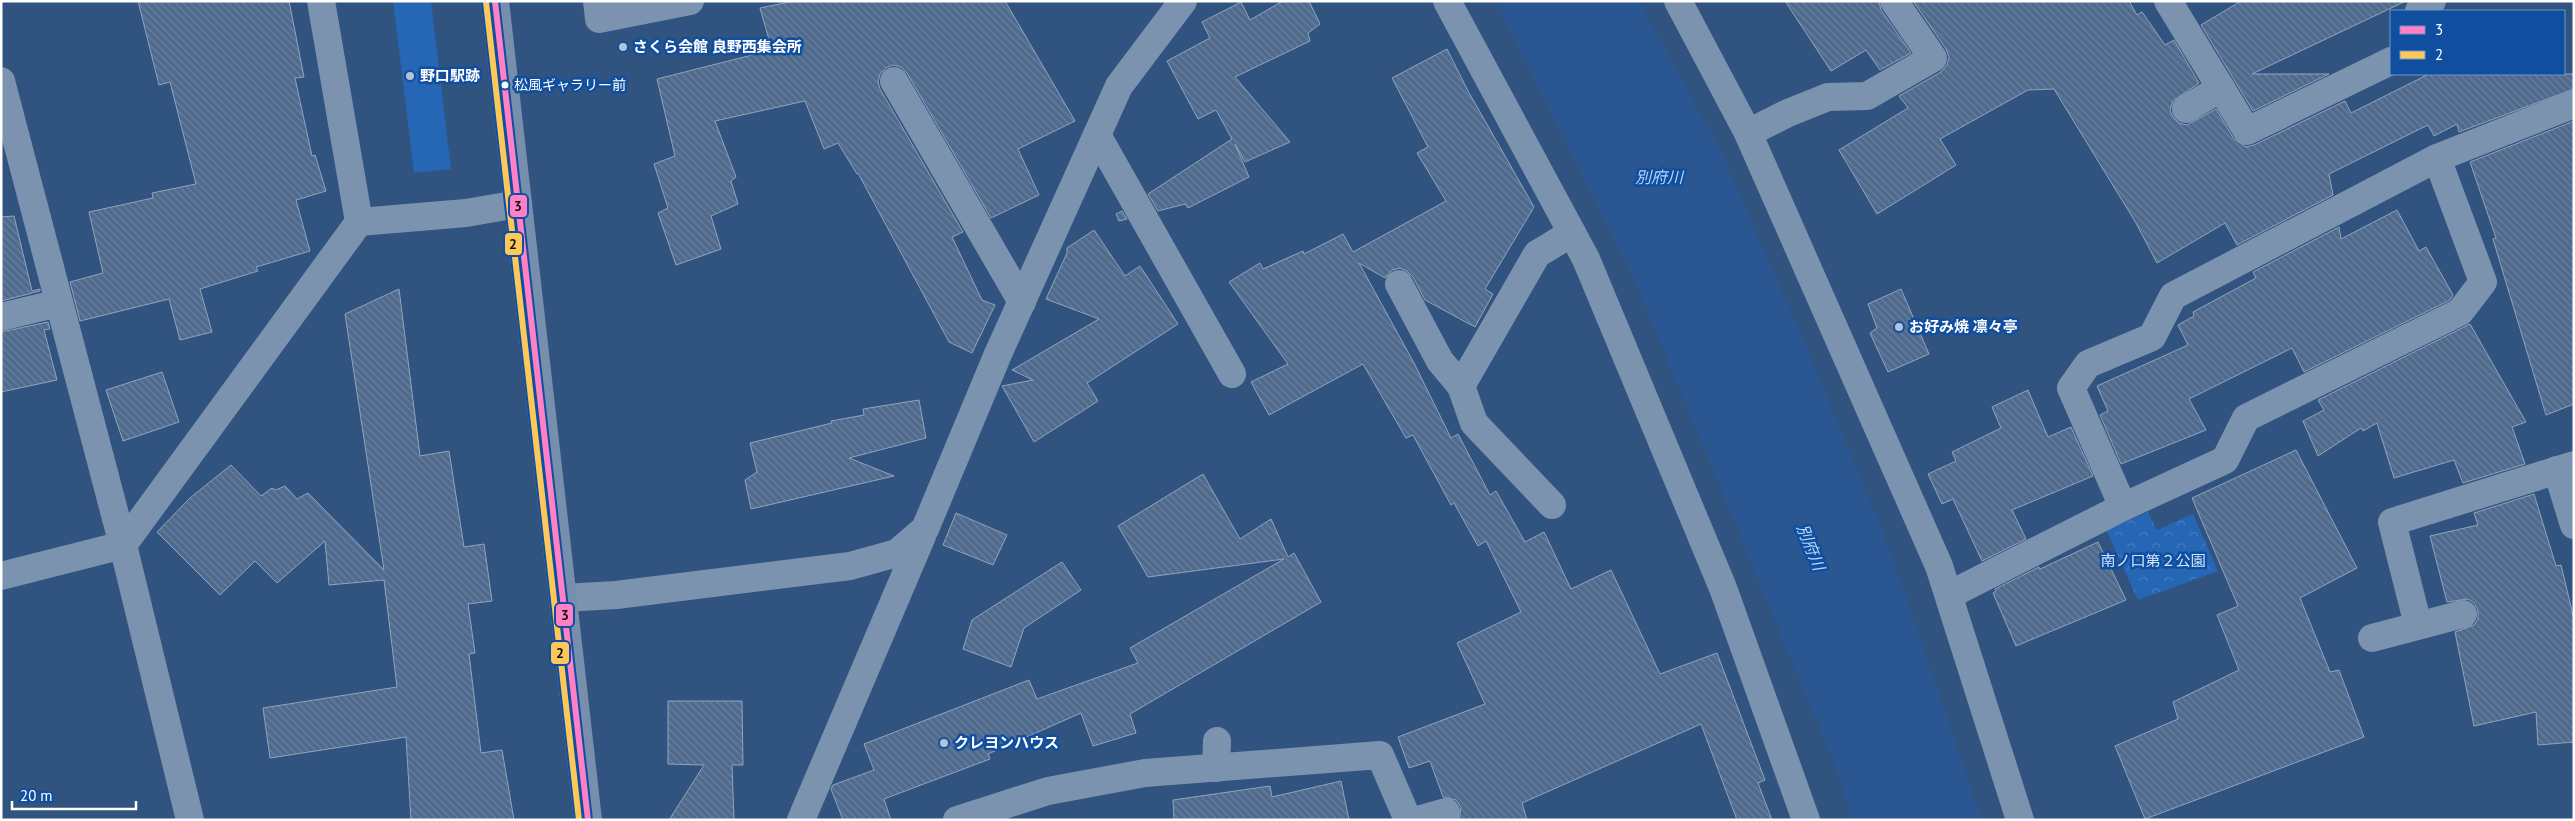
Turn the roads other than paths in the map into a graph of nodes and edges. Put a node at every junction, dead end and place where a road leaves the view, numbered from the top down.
1 (321, 1) edge
2 (495, 1) edge
3 (597, 1) edge
4 (1183, 1) edge
5 (1447, 1) edge
6 (1678, 1) edge
7 (1894, 1) edge
8 (2168, 1) edge
9 (2432, 1) edge
10 (674, 3) edge
11 (2420, 10) edge
12 (2390, 61) edge
13 (1, 81) edge
14 (894, 81) dead end
15 (2221, 88) junction
16 (2574, 104) edge
17 (2186, 109) dead end
18 (1748, 133) junction
19 (1097, 135) junction
20 (2437, 158) junction
21 (518, 204) junction
22 (359, 222) junction
23 (1572, 233) junction
24 (1399, 284) dead end
25 (1022, 302) junction
26 (59, 303) junction
27 (1, 317) edge
28 (1232, 374) dead end
29 (1461, 386) junction
30 (2565, 468) edge
31 (1552, 505) dead end
32 (2122, 507) junction
33 (2574, 525) edge
34 (925, 529) junction
35 (123, 545) junction
36 (1, 576) edge
37 (1949, 595) junction
38 (563, 598) junction
39 (2463, 614) dead end
40 (2418, 625) junction
41 (2372, 638) dead end
42 (1217, 741) dead end
43 (1216, 768) junction
44 (1446, 812) dead end
45 (190, 820) edge
46 (588, 820) edge
47 (801, 820) edge
48 (957, 820) edge
49 (1408, 820) edge
50 (1418, 820) edge
51 (1806, 820) edge
52 (2020, 820) edge

1 - 22 street
2 - 21 street
3 - 10 street
4 - 19 street
5 - 23 street
6 - 18 street
7 - 18 street
8 - 15 street
9 - 11 street
12 - 15 street
13 - 26 street
14 - 25 street
15 - 17 street
16 - 20 street
18 - 37 street
19 - 25 street
19 - 28 street
20 - 32 street
20 - 32 street
21 - 22 street
21 - 38 street
22 - 35 street
23 - 29 street
23 - 51 street
24 - 29 street
25 - 34 street
26 - 27 street
26 - 35 street
29 - 31 street
30 - 33 street
30 - 40 street
32 - 37 street
34 - 38 street
34 - 47 street
35 - 36 street
35 - 45 street
37 - 52 street
38 - 46 street
39 - 40 street
40 - 41 street
42 - 43 street
43 - 48 street
43 - 49 street
44 - 50 street

